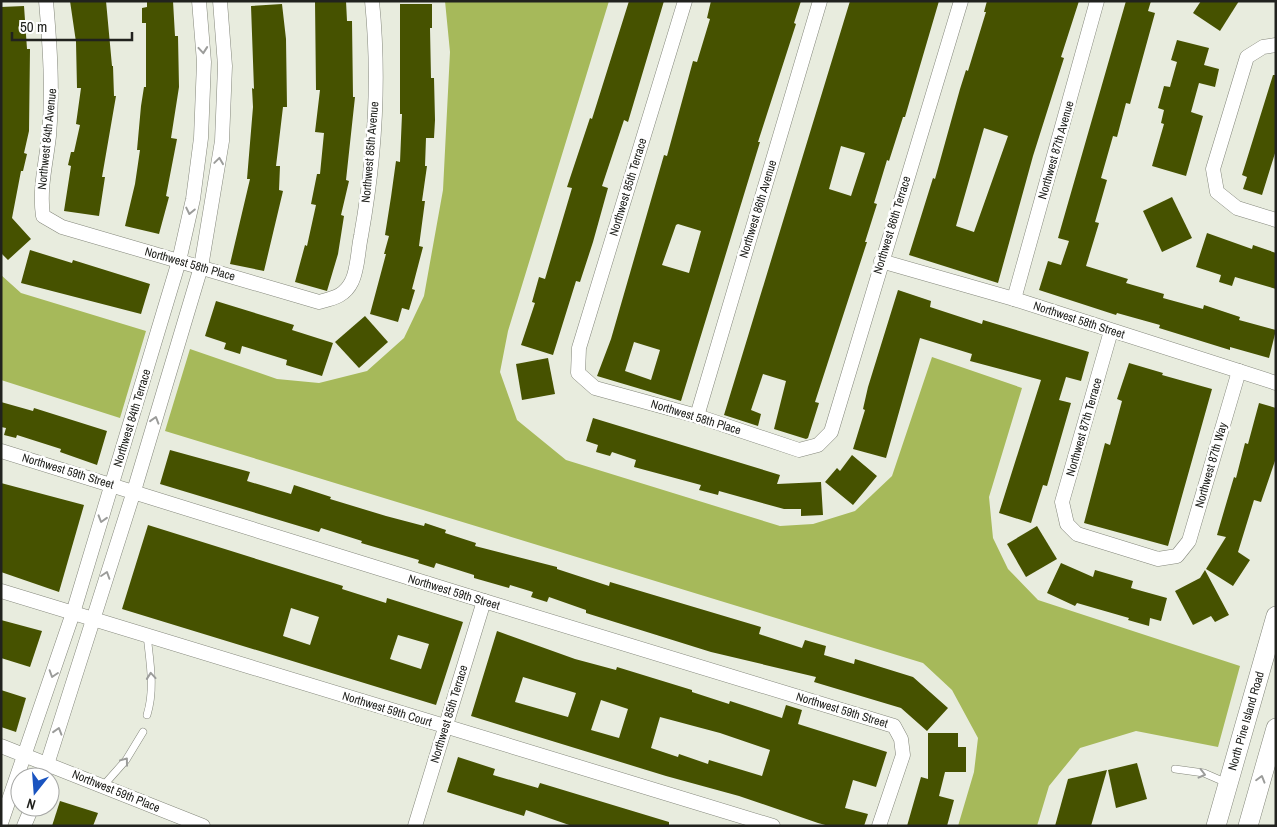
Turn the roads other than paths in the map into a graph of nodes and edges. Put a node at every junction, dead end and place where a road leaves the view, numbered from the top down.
1 (46, 1) edge
2 (199, 1) edge
3 (220, 1) edge
4 (372, 1) edge
5 (685, 1) edge
6 (820, 1) edge
7 (961, 1) edge
8 (1097, 1) edge
9 (1269, 46) edge
10 (43, 216) joint
11 (1276, 220) edge
12 (180, 261) junction
13 (882, 261) junction
14 (201, 267) junction
15 (339, 297) joint
16 (1014, 299) junction
17 (1111, 331) junction
18 (1239, 371) junction
19 (578, 373) joint
20 (1276, 383) edge
21 (696, 416) junction
22 (818, 445) joint
23 (1, 451) edge
24 (112, 484) junction
25 (134, 491) junction
26 (1177, 556) joint
27 (1, 591) edge
28 (484, 602) junction
29 (73, 613) junction
30 (1276, 616) edge
31 (92, 618) junction
32 (147, 635) junction
33 (148, 715) dead end
34 (445, 726) junction
35 (1276, 728) edge
36 (142, 732) dead end
37 (1, 746) edge
38 (26, 755) junction
39 (41, 767) edge
40 (46, 767) edge
41 (1175, 769) dead end
42 (60, 774) edge
43 (1228, 783) junction
44 (103, 786) junction
45 (1, 823) edge
46 (203, 826) edge
47 (415, 826) edge
48 (773, 826) edge
49 (879, 826) edge
50 (1216, 826) edge
51 (1248, 826) edge

1 - 10 street, Northwest 84th Avenue
2 -> 12 street, Northwest 84th Terrace
14 -> 3 street, Northwest 84th Terrace
4 - 15 street, Northwest 85th Avenue
5 - 19 street, Northwest 85th Terrace
6 - 21 street, Northwest 86th Avenue
7 - 13 street, Northwest 86th Terrace
8 - 16 street, Northwest 87th Avenue
9 - 11 street
10 - 12 street, Northwest 58th Place
12 - 14 street, Northwest 58th Place
12 - 24 street, Northwest 84th Terrace
13 - 16 street, Northwest 58th Street
13 - 22 street, Northwest 86th Terrace
14 - 15 street, Northwest 58th Place
25 -> 14 street, Northwest 84th Terrace
16 - 17 street, Northwest 58th Street
17 - 18 street, Northwest 58th Street
17 - 26 street, Northwest 87th Terrace
18 - 20 street, Northwest 58th Street
18 - 26 street, Northwest 87th Way
19 - 21 street, Northwest 58th Place
21 - 22 street, Northwest 58th Place
23 - 24 street, Northwest 59th Street
24 - 25 street, Northwest 59th Street
24 -> 29 street, Northwest 84th Terrace
25 - 28 street, Northwest 59th Street
31 -> 25 street, Northwest 84th Terrace
27 - 29 street, Northwest 59th Court
28 - 34 street, Northwest 85th Terrace
28 - 49 street, Northwest 59th Street
29 - 31 street, Northwest 59th Court
29 -> 38 street, Northwest 84th Terrace
30 - 43 main road, North Pine Island Road
31 - 32 street, Northwest 59th Court
40 -> 31 street, Northwest 84th Terrace
33 -> 32 lane
32 - 34 street, Northwest 59th Court
34 - 47 street, Northwest 85th Terrace
34 - 48 street, Northwest 59th Court
51 -> 35 main road
44 -> 36 lane
37 - 38 street, Northwest 59th Place
38 - 39 street, Northwest 59th Place
38 - 45 street, Northwest 84th Terrace
41 -> 43 lane
42 - 44 street, Northwest 59th Place
43 - 50 main road, North Pine Island Road
44 - 46 street, Northwest 59th Place

